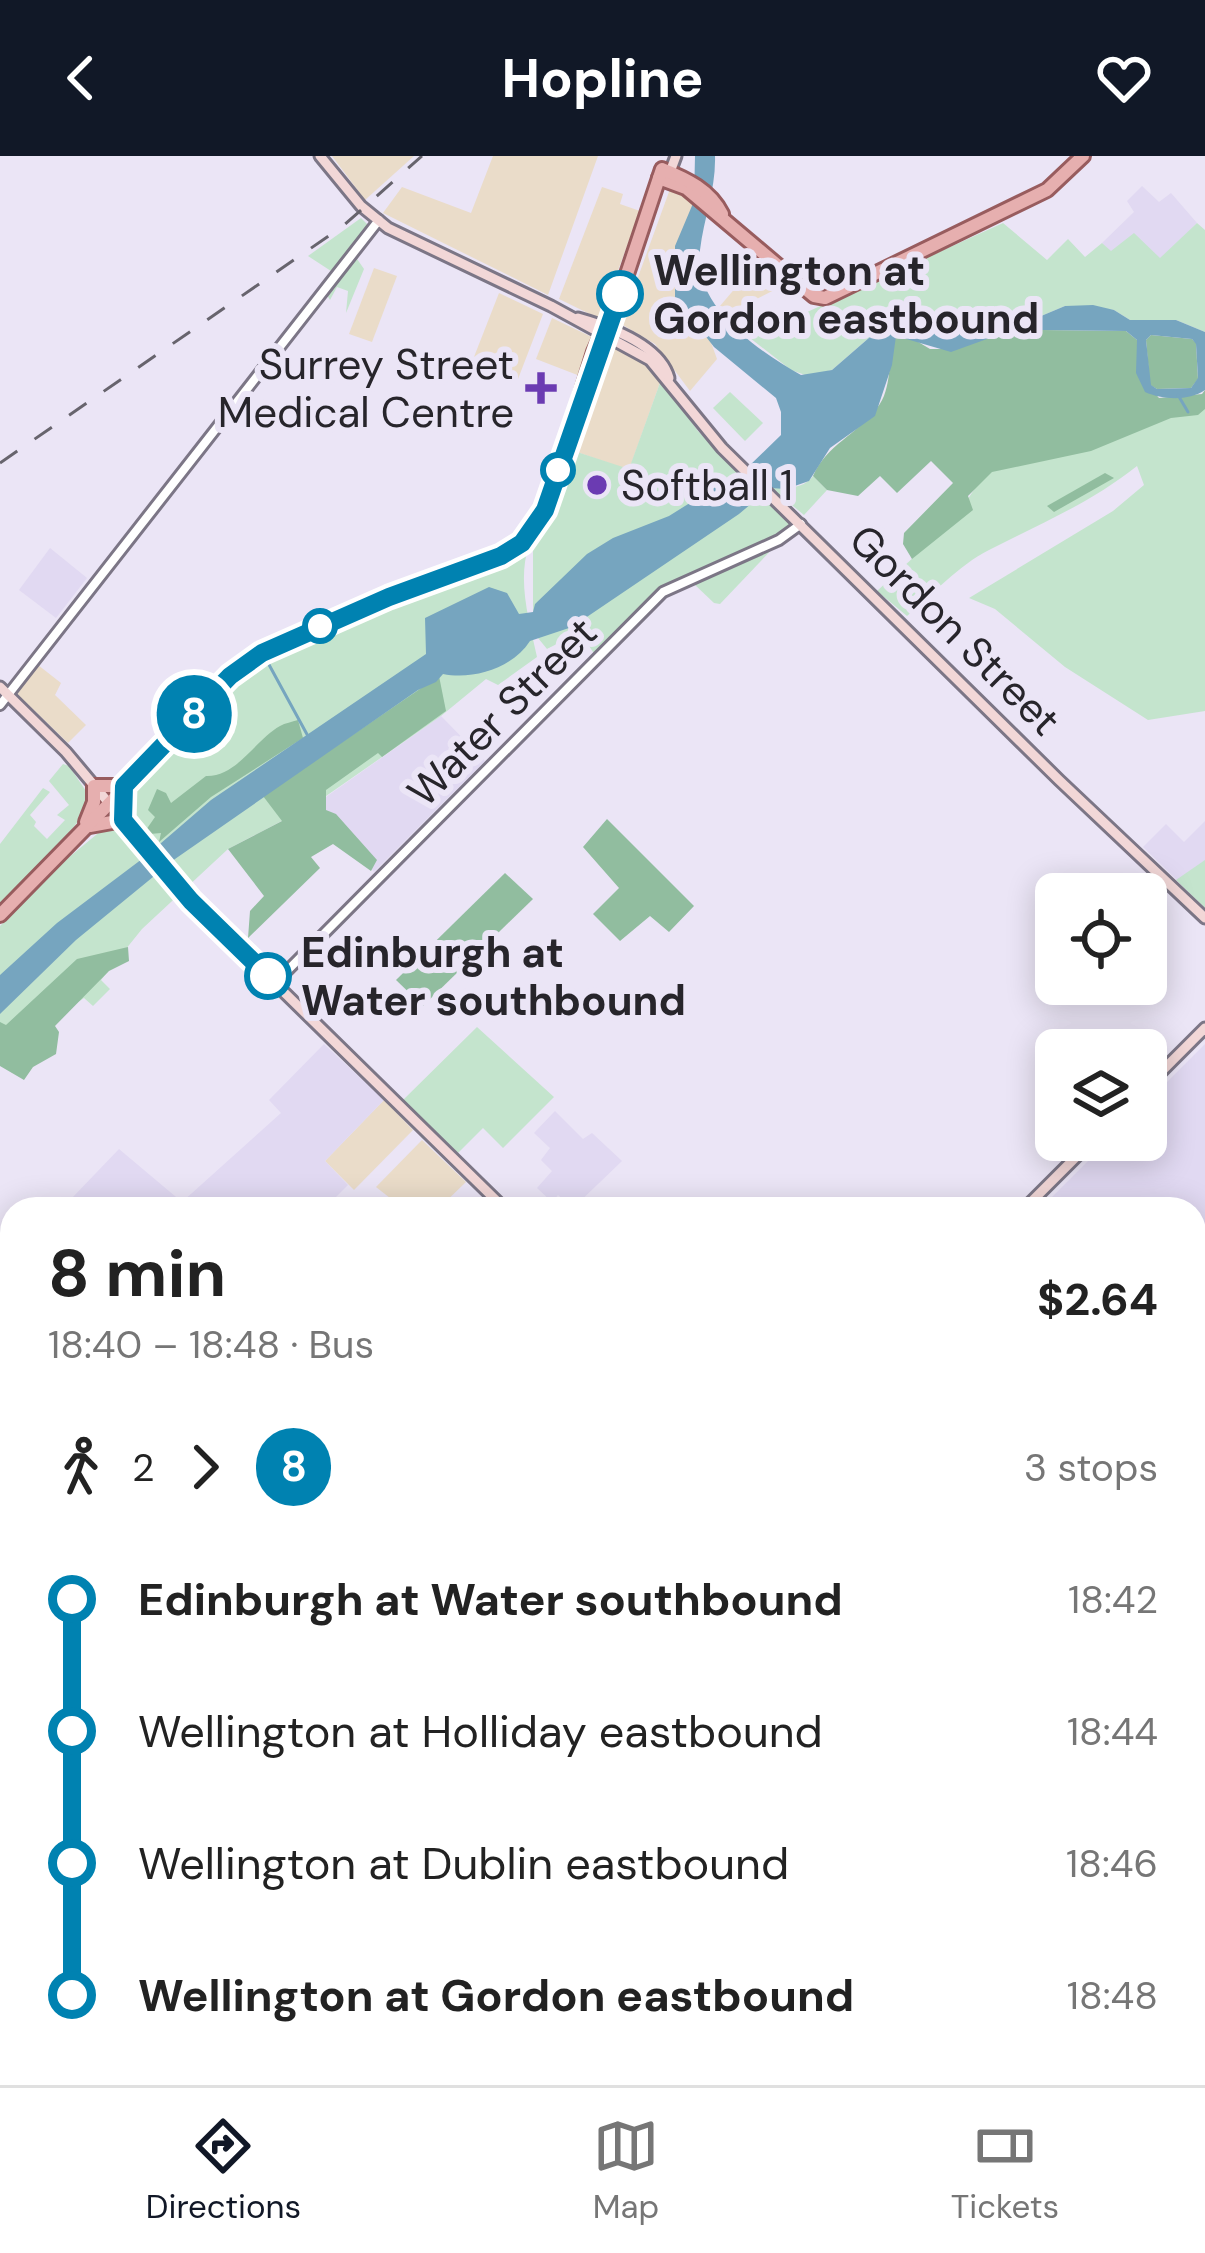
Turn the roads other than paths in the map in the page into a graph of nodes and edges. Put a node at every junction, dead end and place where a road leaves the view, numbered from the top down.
1 (324, 156) edge
2 (1083, 156) edge
3 (667, 169) edge
4 (375, 217) junction
5 (605, 333) junction
6 (801, 524) junction
7 (4, 691) edge
8 (0, 705) edge
9 (94, 785) junction
10 (124, 786) junction
11 (108, 803) junction
12 (123, 820) junction
13 (83, 829) junction
14 (0, 914) edge
15 (1205, 918) edge
16 (275, 983) junction
17 (1205, 1028) edge
18 (1167, 1066) edge
19 (1072, 1161) edge
20 (493, 1197) edge
21 (1036, 1197) edge

1 - 4 main road
2 - 3 main road
3 - 5 main road
4 - 5 main road, Gordon Street
4 - 7 street
5 - 6 main road, Gordon Street
5 - 10 main road
6 - 15 main road, Gordon Street
6 - 16 street, Water Street
7 - 8 street
7 - 9 main road
9 - 10 main road
9 - 11 main road
9 - 13 main road
10 - 11 main road
10 - 12 main road
11 - 12 main road
11 - 13 main road
12 - 13 main road
12 - 16 main road
13 - 14 main road
16 - 20 main road
17 - 18 main road
19 - 21 main road

